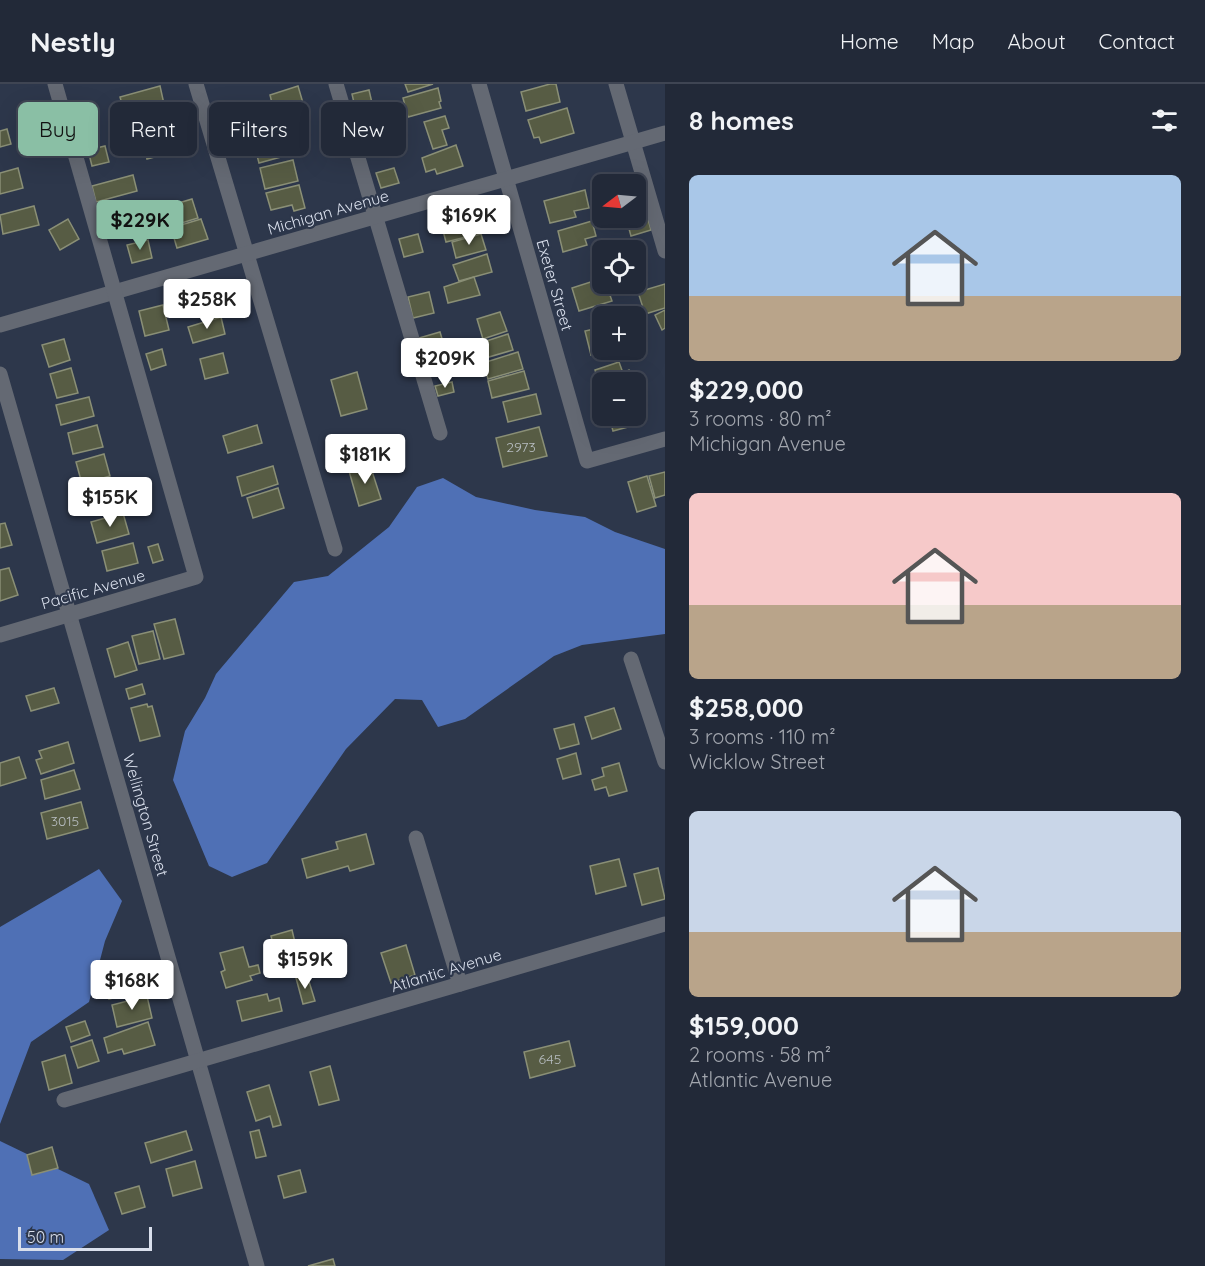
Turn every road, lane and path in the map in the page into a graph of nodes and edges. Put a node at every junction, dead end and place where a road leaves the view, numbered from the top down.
1 (55, 84) edge
2 (196, 84) edge
3 (336, 84) edge
4 (479, 84) edge
5 (616, 84) edge
6 (665, 133) edge
7 (633, 142) junction
8 (506, 178) junction
9 (376, 217) junction
10 (665, 251) edge
11 (247, 254) junction
12 (116, 293) junction
13 (0, 325) edge
14 (0, 374) edge
15 (440, 433) dead end
16 (665, 439) edge
17 (335, 549) dead end
18 (68, 615) junction
19 (0, 635) edge
20 (631, 659) dead end
21 (665, 762) edge
22 (416, 838) dead end
23 (665, 924) edge
24 (460, 984) junction
25 (200, 1061) junction
26 (64, 1100) dead end
27 (258, 1266) edge

1 - 12 street
2 - 11 street
3 - 9 street
4 - 8 street, Exeter Street
5 - 7 street
6 - 7 street, Michigan Avenue
7 - 8 street, Michigan Avenue
7 - 10 street
8 - 9 street, Michigan Avenue
8 - 16 street, Exeter Street
9 - 11 street, Michigan Avenue
9 - 15 street
11 - 12 street, Michigan Avenue
11 - 17 street
12 - 13 street, Michigan Avenue
12 - 18 street, Pacific Avenue
14 - 18 street, Wellington Street
18 - 19 street, Pacific Avenue
18 - 25 street, Wellington Street
20 - 21 street
22 - 24 street
23 - 24 street, Atlantic Avenue
24 - 25 street, Atlantic Avenue
25 - 26 street, Atlantic Avenue
25 - 27 street, Wellington Street

